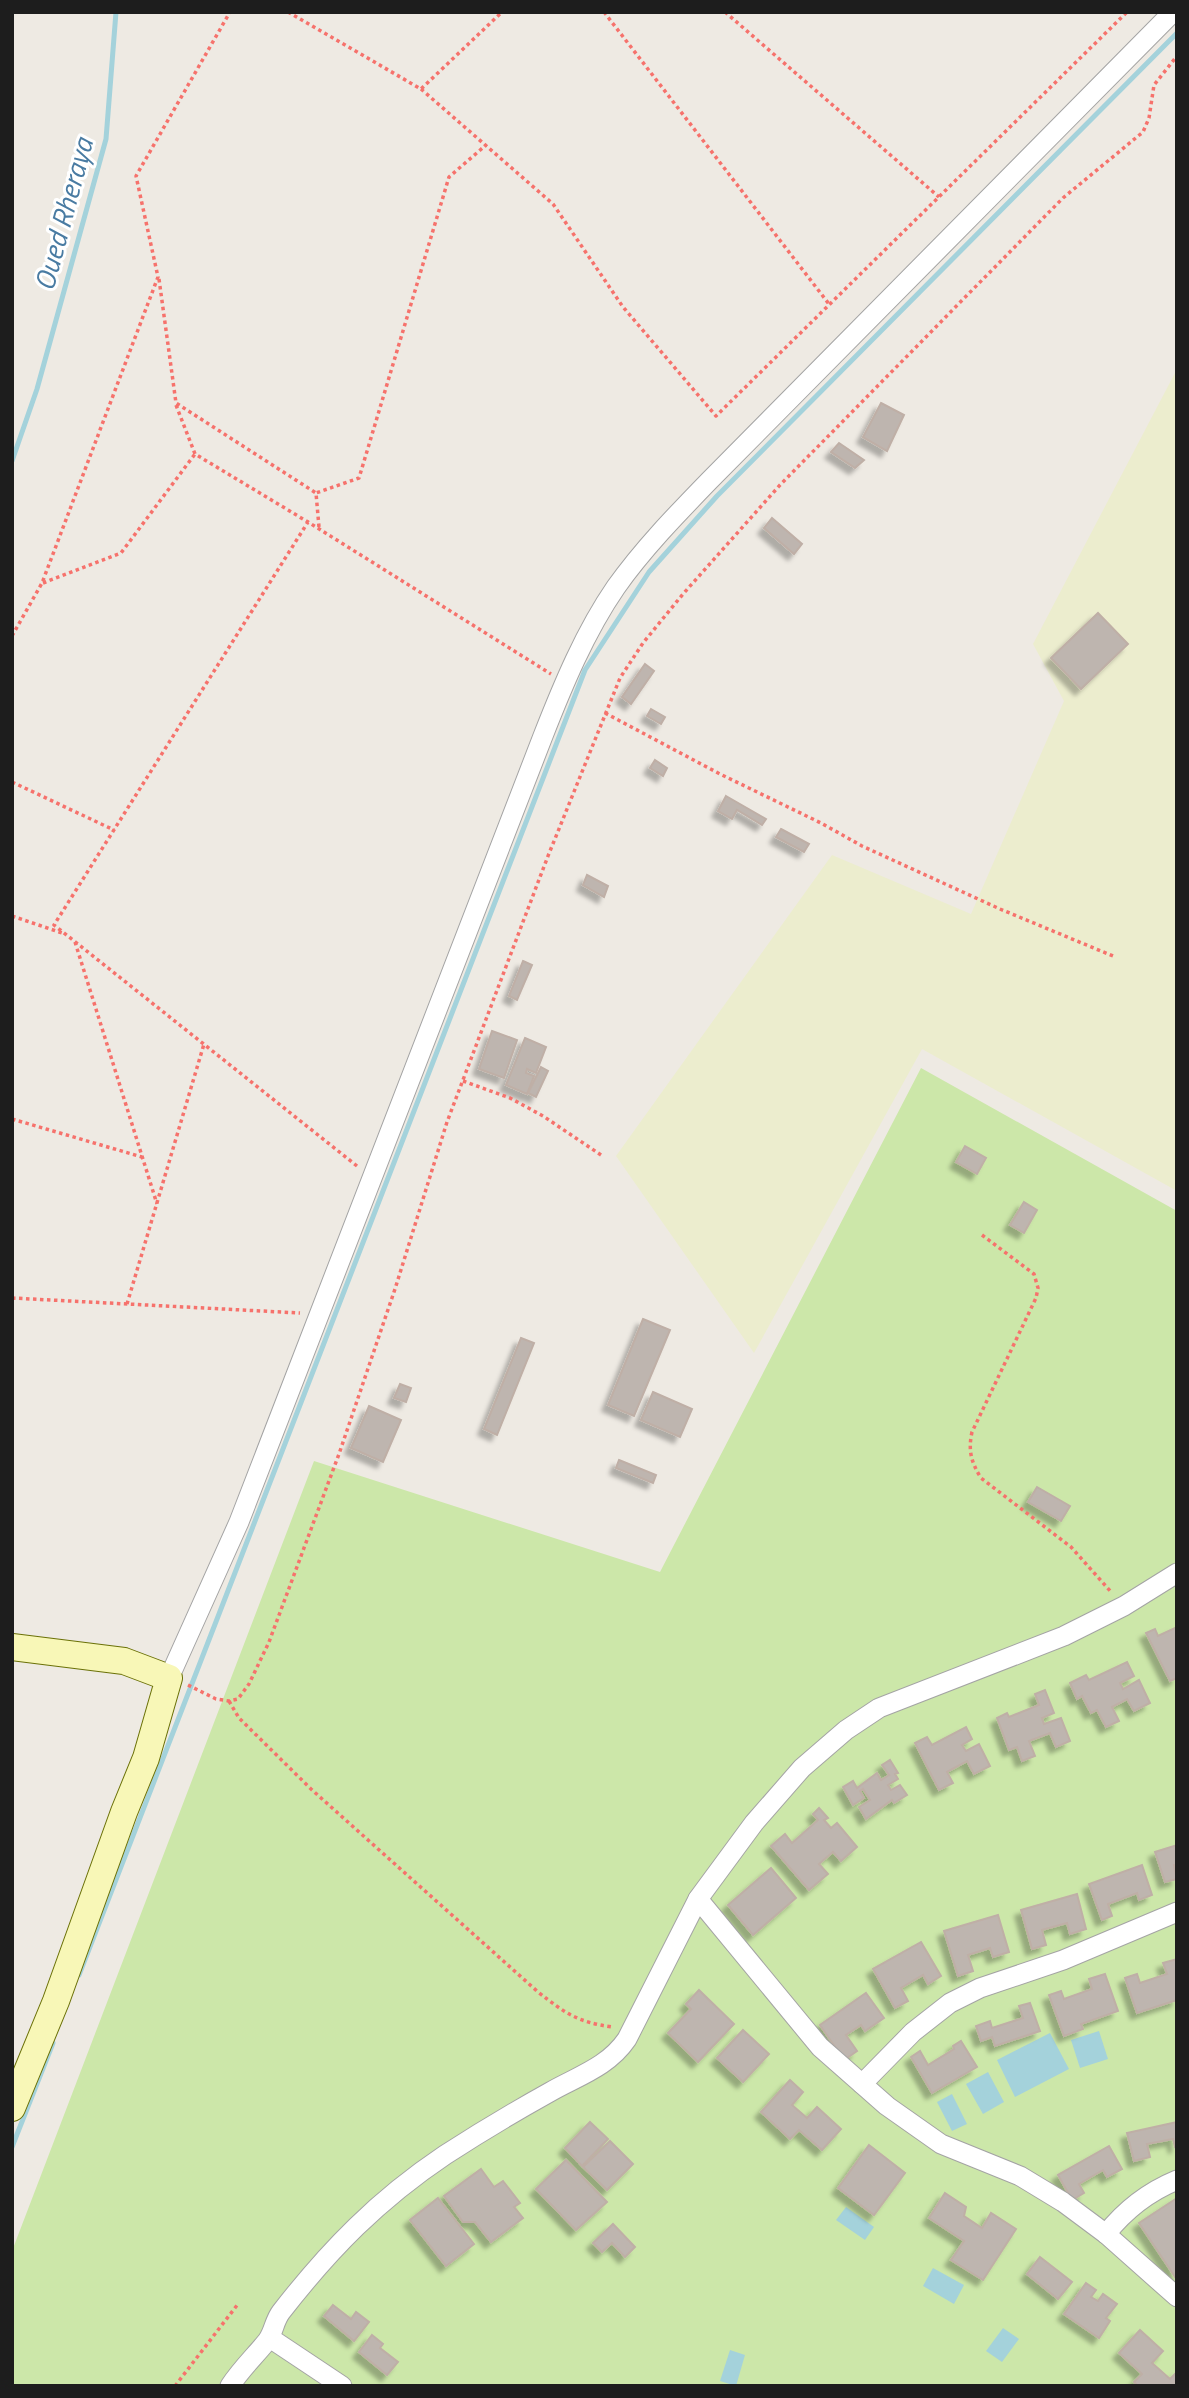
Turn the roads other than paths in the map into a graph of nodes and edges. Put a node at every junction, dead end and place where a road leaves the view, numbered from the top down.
1 (1173, 12) edge
2 (1177, 1573) edge
3 (12, 1647) edge
4 (169, 1678) junction
5 (698, 1899) junction
6 (1177, 1912) edge
7 (862, 2084) junction
8 (12, 2108) edge
9 (1177, 2180) edge
10 (1106, 2234) junction
11 (1177, 2297) edge
12 (270, 2338) junction
13 (230, 2386) edge
14 (342, 2386) edge

1 - 4 street
2 - 5 street
3 - 4 street
4 - 8 street
5 - 7 street
5 - 12 street
6 - 7 street
7 - 10 street
9 - 10 street
10 - 11 street
12 - 13 street
12 - 14 street

